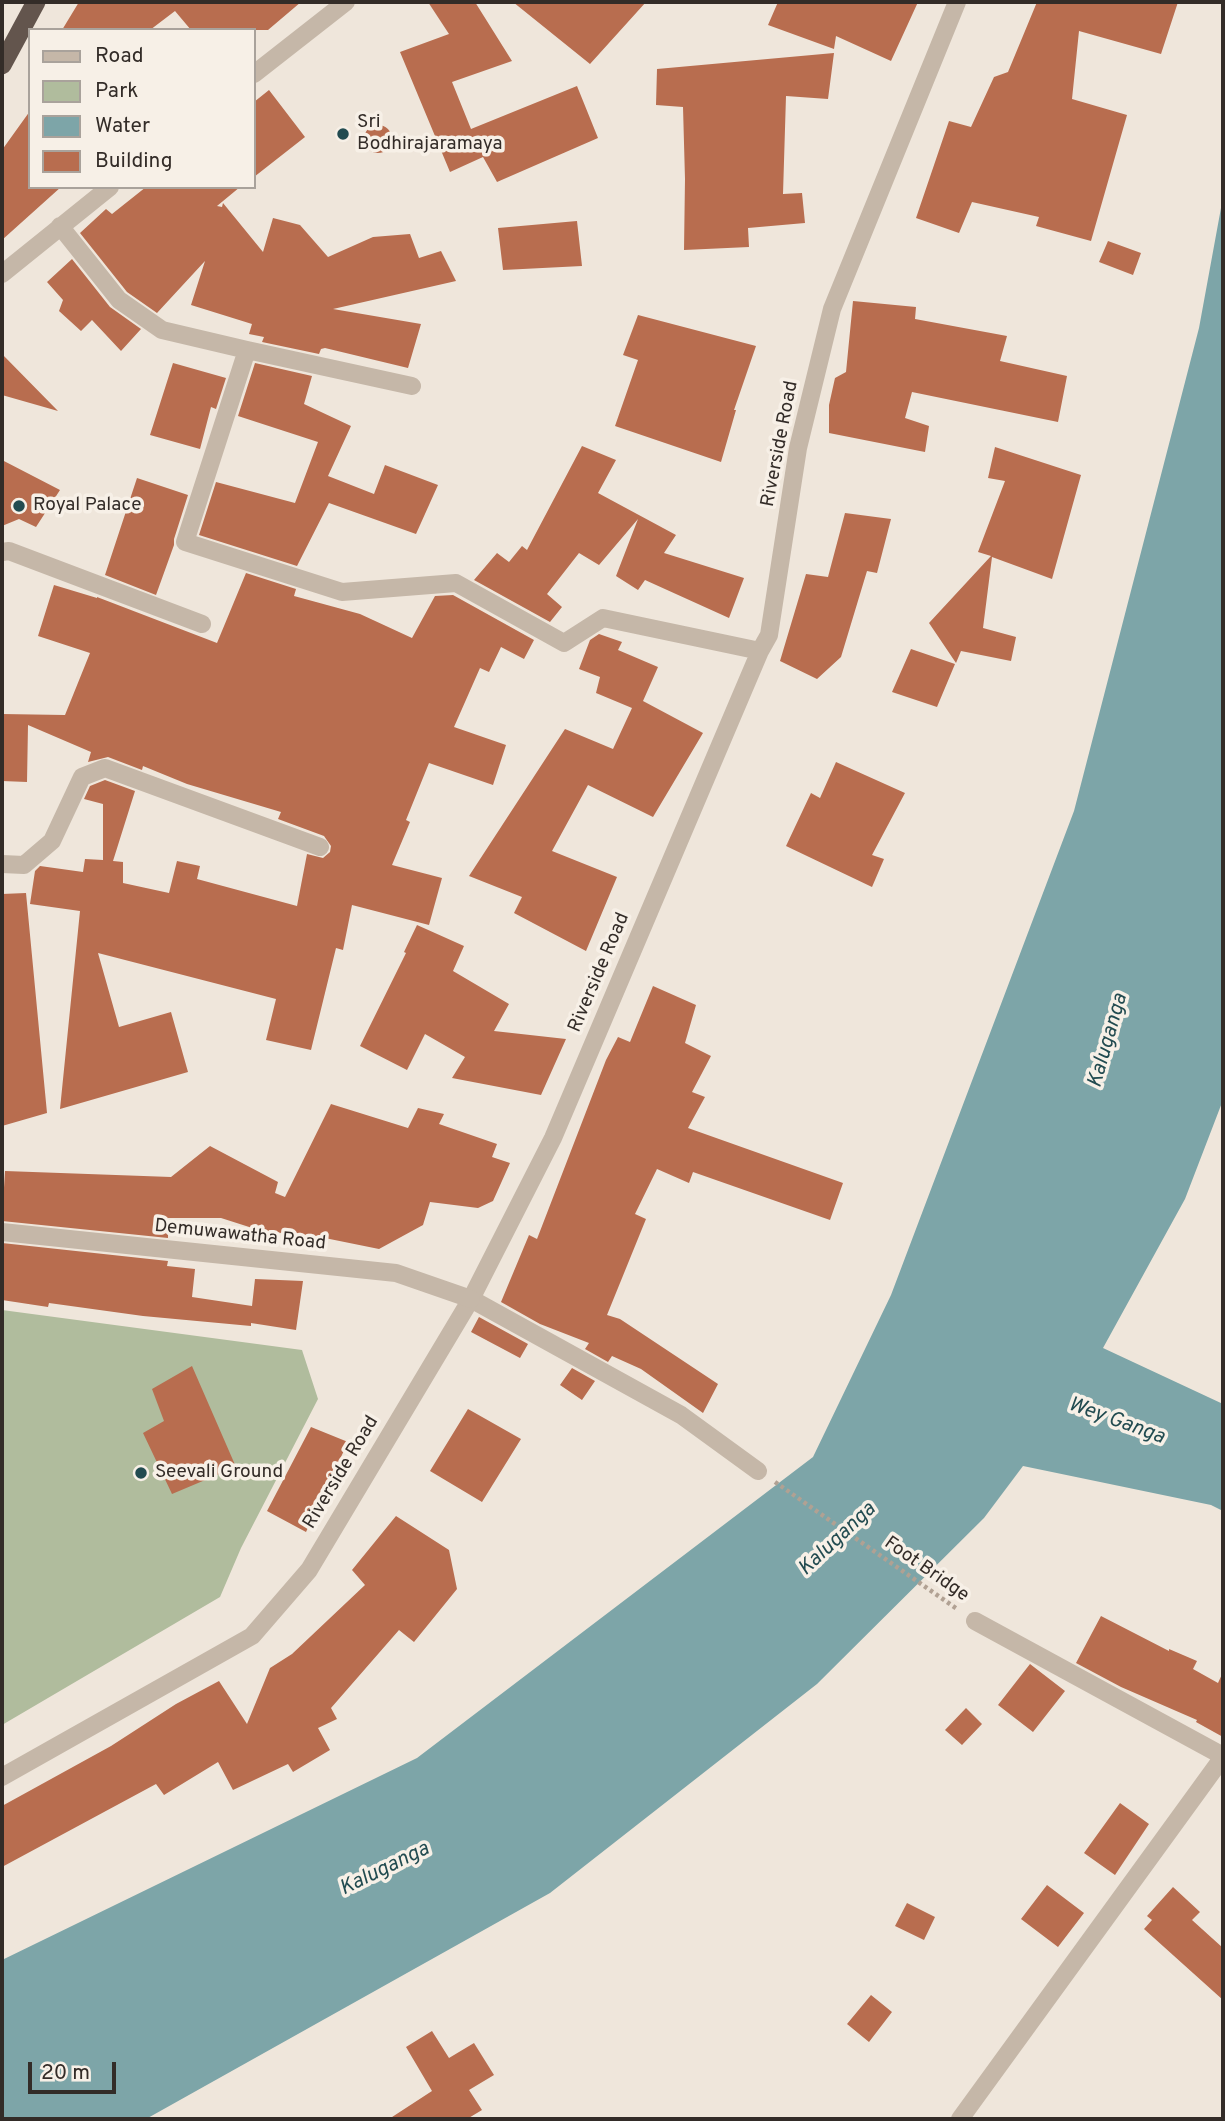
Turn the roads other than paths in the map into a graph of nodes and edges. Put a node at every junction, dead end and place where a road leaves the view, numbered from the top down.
1 (36, 2) edge
2 (346, 2) edge
3 (957, 2) edge
4 (2, 65) edge
5 (256, 72) edge
6 (107, 189) edge
7 (60, 226) junction
8 (2, 274) edge
9 (247, 351) junction
10 (412, 386) dead end
11 (2, 552) edge
12 (202, 624) dead end
13 (760, 651) junction
14 (320, 847) dead end
15 (2, 864) edge
16 (2, 1233) edge
17 (471, 1298) junction
18 (758, 1471) road end
19 (975, 1621) road end
20 (1223, 1756) edge
21 (2, 1777) edge
22 (960, 2119) edge

1 - 4 highway
2 - 5 street
3 - 13 street, Riverside Road
6 - 7 street
7 - 8 street
7 - 9 street
9 - 10 street
9 - 13 street
11 - 12 street
13 - 17 street, Riverside Road
14 - 15 street
16 - 17 street, Demuwawatha Road
17 - 18 street, Demuwawatha Road
17 - 21 street, Riverside Road
19 - 20 street
20 - 22 street

